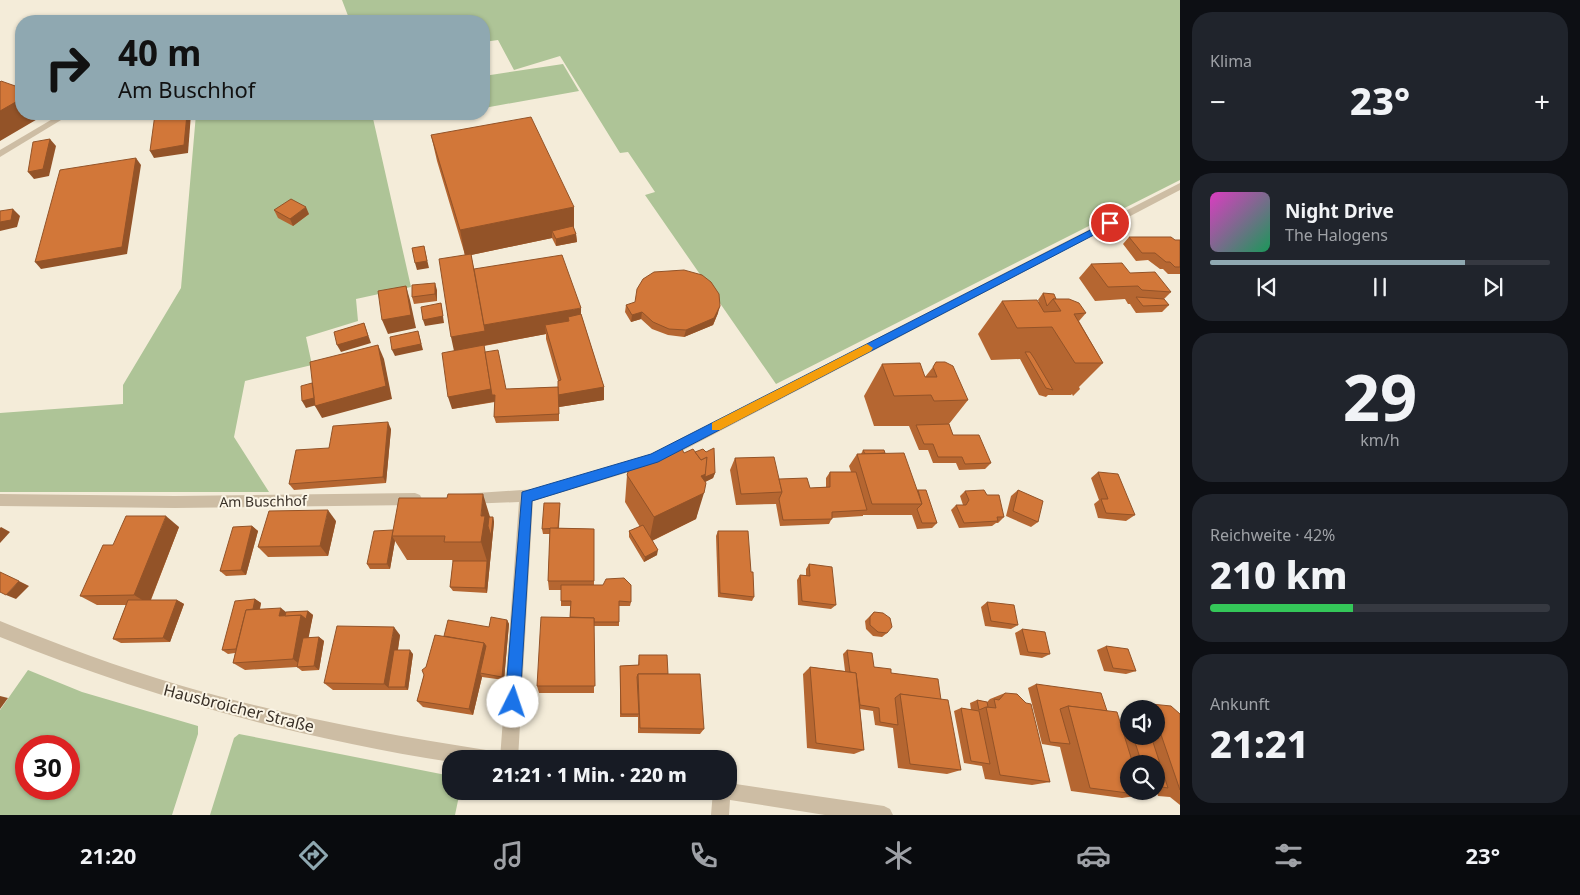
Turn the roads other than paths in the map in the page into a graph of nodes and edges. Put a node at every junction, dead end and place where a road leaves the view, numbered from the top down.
1 (57, 120) edge
2 (0, 154) edge
3 (1180, 186) edge
4 (526, 496) junction
5 (451, 498) edge
6 (432, 499) edge
7 (0, 500) edge
8 (0, 629) edge
9 (510, 750) edge
10 (442, 751) edge
11 (737, 793) edge
12 (721, 800) edge
13 (720, 815) edge
14 (884, 815) edge

1 - 2 street
3 - 4 street
4 - 5 street
4 - 9 street
6 - 7 street, Am Buschhof
8 - 10 street, Hausbroicher Straße
11 - 14 street
12 - 13 street

